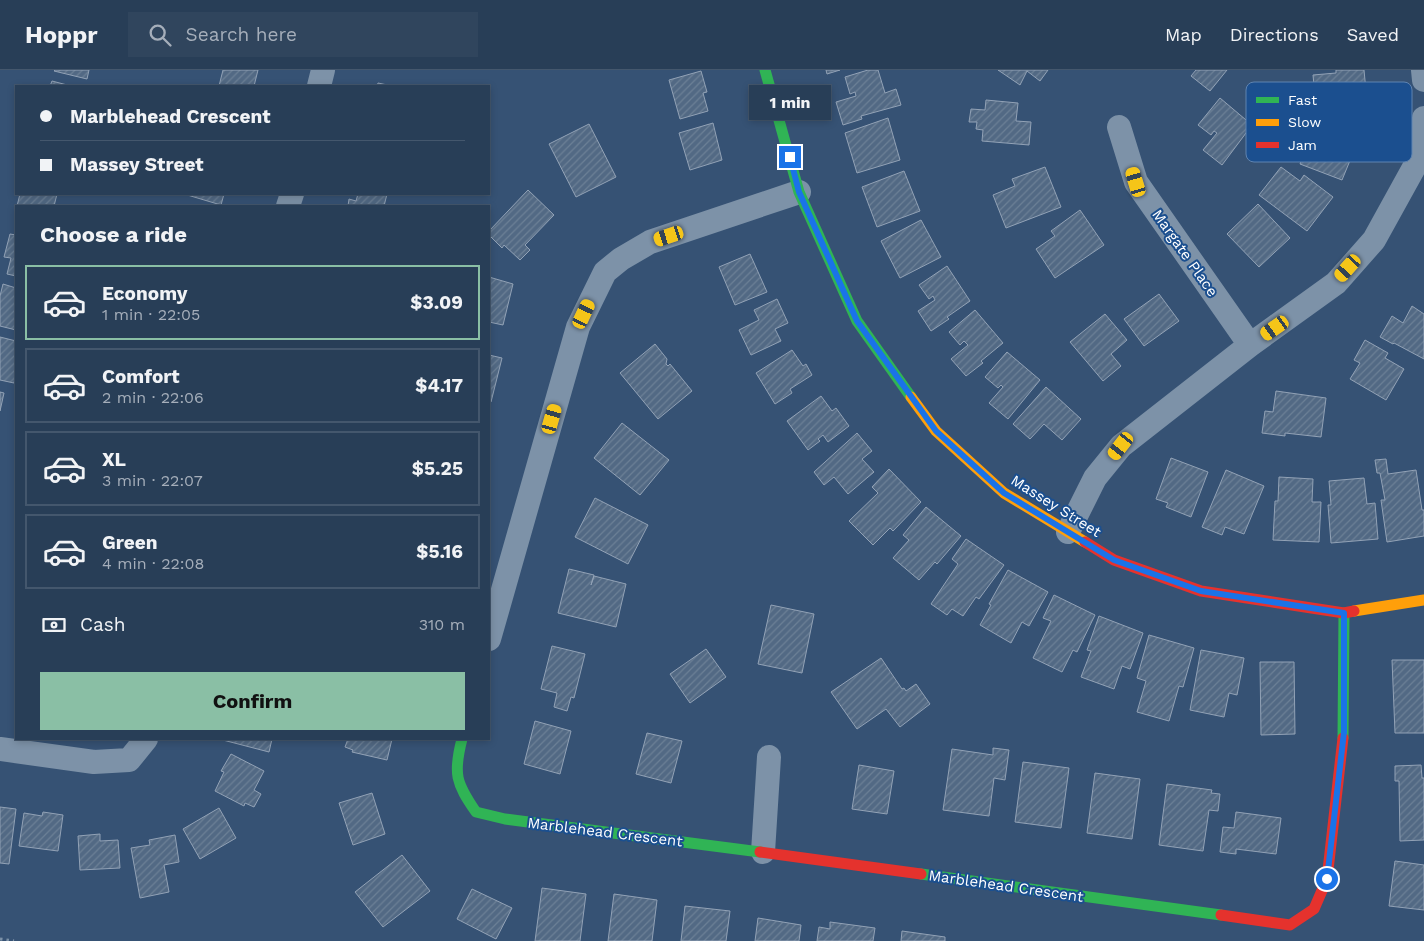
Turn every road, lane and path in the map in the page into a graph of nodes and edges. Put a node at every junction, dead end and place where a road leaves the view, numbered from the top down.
1 (324, 70) edge
2 (765, 70) edge
3 (1423, 70) edge
4 (1424, 80) edge
5 (319, 85) edge
6 (1424, 118) edge
7 (1119, 127) dead end
8 (799, 192) junction
9 (1250, 346) junction
10 (1068, 532) junction
11 (1424, 600) edge
12 (1344, 613) junction
13 (490, 636) edge
14 (145, 740) edge
15 (462, 740) edge
16 (0, 749) edge
17 (769, 757) dead end
18 (763, 852) junction
19 (0, 939) edge
20 (14, 941) edge

1 - 5 street
2 - 8 street, Massey Street
3 - 4 street
6 - 9 street
7 - 9 street, Margate Place
8 - 10 street, Massey Street
8 - 13 street
9 - 10 street
10 - 12 street, Massey Street
11 - 12 street, Massey Street
12 - 18 street, Marblehead Crescent
14 - 16 street
15 - 18 street, Marblehead Crescent
17 - 18 street
19 - 20 path

